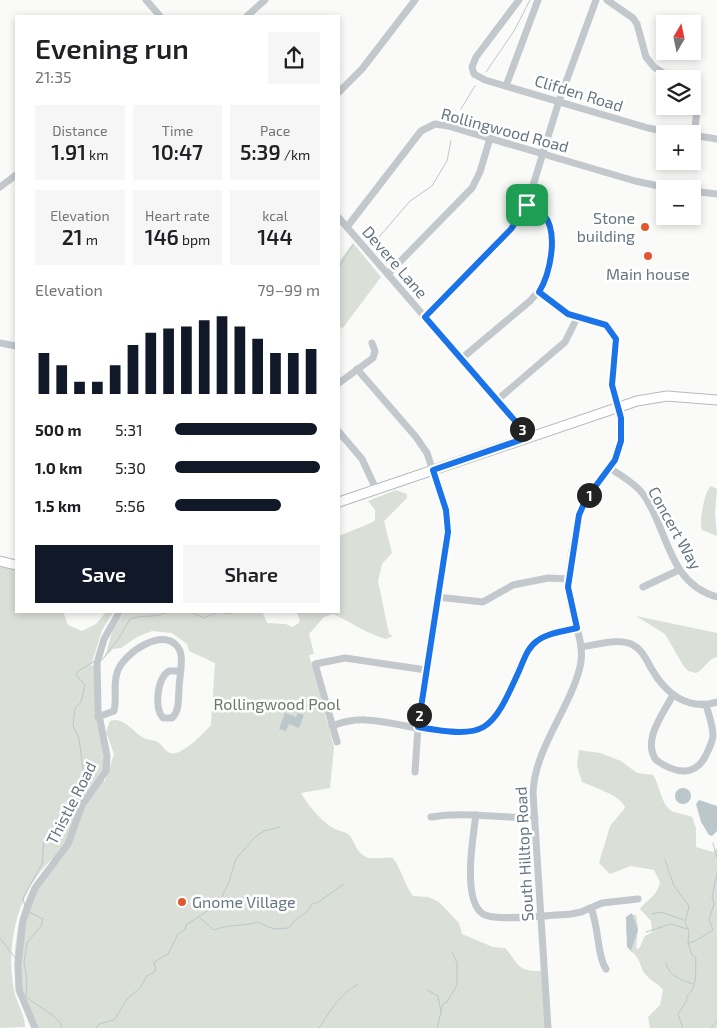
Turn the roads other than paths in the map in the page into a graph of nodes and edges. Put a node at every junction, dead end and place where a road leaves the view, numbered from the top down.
1 (146, 0) edge
2 (265, 0) edge
3 (415, 0) edge
4 (519, 0) edge
5 (538, 0) edge
6 (596, 0) edge
7 (606, 0) edge
8 (159, 15) edge
9 (248, 15) edge
10 (659, 70) edge
11 (506, 86) junction
12 (340, 91) edge
13 (559, 101) junction
14 (656, 130) edge
15 (701, 137) edge
16 (490, 138) junction
17 (717, 138) edge
18 (543, 154) junction
19 (15, 176) edge
20 (656, 186) edge
21 (0, 187) edge
22 (701, 192) edge
23 (717, 194) edge
24 (527, 205) junction
25 (340, 219) edge
26 (347, 227) junction
27 (388, 274) junction
28 (539, 292) junction
29 (425, 317) junction
30 (576, 318) junction
31 (372, 343) dead end
32 (0, 344) edge
33 (15, 346) edge
34 (461, 359) junction
35 (357, 369) junction
36 (340, 382) edge
37 (717, 400) edge
38 (496, 401) junction
39 (617, 407) junction
40 (340, 433) edge
41 (529, 437) junction
42 (610, 468) junction
43 (433, 470) junction
44 (376, 490) junction
45 (340, 502) edge
46 (0, 561) edge
47 (15, 565) edge
48 (679, 570) junction
49 (569, 579) junction
50 (644, 587) dead end
51 (437, 597) junction
52 (717, 597) edge
53 (119, 613) edge
54 (577, 628) junction
55 (581, 647) junction
56 (426, 670) junction
57 (180, 671) junction
58 (673, 695) junction
59 (717, 702) edge
60 (706, 705) junction
61 (98, 717) junction
62 (332, 726) junction
63 (418, 727) junction
64 (337, 742) dead end
65 (415, 772) dead end
66 (476, 815) junction
67 (431, 817) dead end
68 (534, 817) junction
69 (638, 899) dead end
70 (591, 908) junction
71 (541, 916) junction
72 (606, 969) dead end
73 (35, 1028) edge
74 (548, 1028) edge

1 - 8 street
2 - 9 street
3 - 12 street
4 - 11 street, Clifden Road
5 - 11 street
6 - 13 street
7 - 10 street
11 - 13 street, Clifden Road
13 - 14 street, Clifden Road
13 - 18 street
15 - 17 street
16 - 18 street, Rollingwood Road
16 - 26 street, Rollingwood Road
16 - 27 street
18 - 20 street, Rollingwood Road
18 - 24 street
19 - 21 street
22 - 23 street
24 - 28 street
24 - 29 street
25 - 26 street, Devere Lane
26 - 27 street, Devere Lane
27 - 29 street, Devere Lane
28 - 30 street, South Hilltop Road
28 - 34 street
29 - 34 street, Devere Lane
30 - 38 street
30 - 39 street, South Hilltop Road
31 - 35 street
32 - 33 street
34 - 38 street, Devere Lane
35 - 36 street
35 - 43 street
37 - 39 main road
38 - 41 street, Devere Lane
39 - 41 main road
39 - 42 street, South Hilltop Road
40 - 44 street
41 - 43 main road
42 - 48 street, Concert Way
42 - 49 street, South Hilltop Road
43 - 44 main road
43 - 51 street
44 - 45 main road
46 - 47 main road
48 - 50 street
48 - 52 street, Concert Way
49 - 51 street
49 - 54 street, South Hilltop Road
51 - 56 street
53 - 61 street, Thistle Road
54 - 55 street, South Hilltop Road
54 - 63 street
55 - 58 street
55 - 68 street, South Hilltop Road
56 - 62 street
56 - 63 street
57 - 57 street
57 - 61 street
58 - 60 street
58 - 60 street
59 - 60 street
61 - 73 street, Thistle Road
62 - 63 street
62 - 64 street
63 - 65 street
66 - 67 street
66 - 68 street
66 - 71 street
68 - 71 street, South Hilltop Road
69 - 70 street
70 - 71 street
70 - 72 street
71 - 74 street, South Hilltop Road

